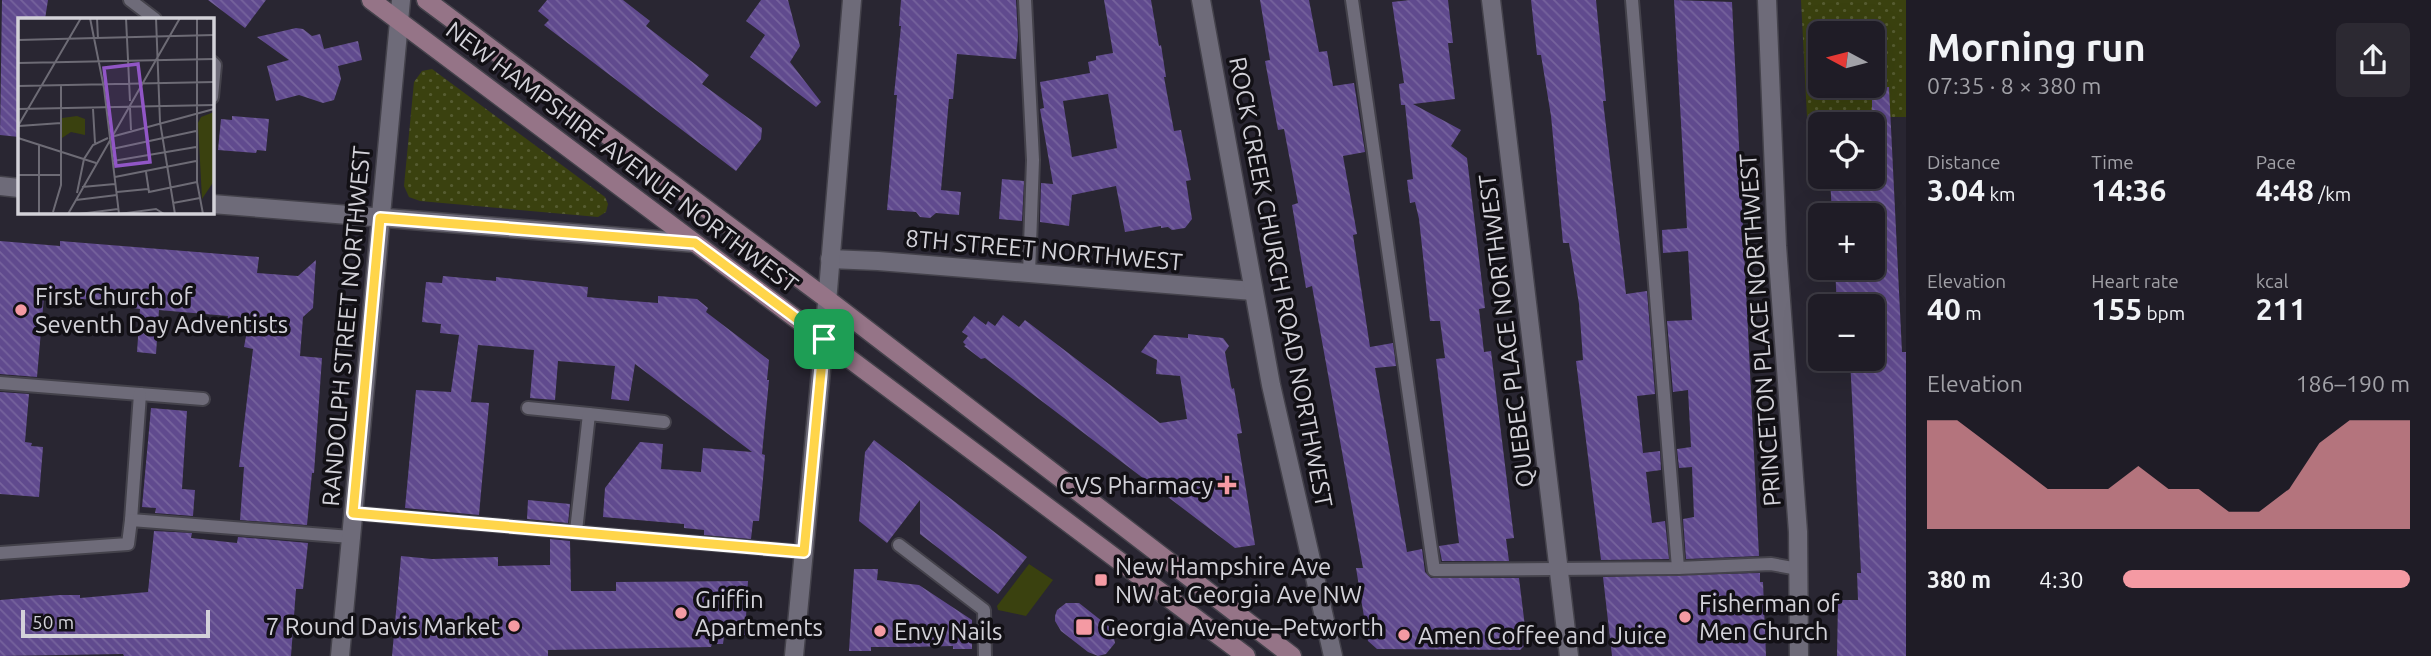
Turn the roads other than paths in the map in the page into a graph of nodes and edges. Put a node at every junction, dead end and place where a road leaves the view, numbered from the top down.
1 (130, 0) edge
2 (371, 0) edge
3 (401, 0) edge
4 (426, 0) edge
5 (852, 0) edge
6 (1025, 0) edge
7 (1201, 0) edge
8 (1352, 0) edge
9 (1491, 0) edge
10 (1632, 0) edge
11 (1767, 0) edge
12 (154, 18) edge
13 (399, 22) junction
14 (0, 186) edge
15 (18, 188) edge
16 (214, 204) edge
17 (380, 218) junction
18 (695, 243) junction
19 (830, 259) junction
20 (1029, 274) junction
21 (1253, 291) junction
22 (827, 299) junction
23 (824, 339) junction
24 (0, 383) edge
25 (141, 394) junction
26 (203, 399) dead end
27 (528, 408) dead end
28 (589, 414) junction
29 (664, 422) dead end
30 (353, 513) junction
31 (131, 520) junction
32 (576, 531) junction
33 (351, 537) junction
34 (899, 545) dead end
35 (804, 552) junction
36 (0, 553) edge
37 (1559, 568) junction
38 (1678, 568) junction
39 (1798, 569) junction
40 (340, 656) edge
41 (794, 656) edge
42 (985, 656) edge
43 (1247, 656) edge
44 (1292, 656) edge
45 (1333, 656) edge
46 (1569, 656) edge
47 (1799, 656) edge

1 - 12 lane
2 - 13 main road, NEW HAMPSHIRE AVENUE NORTHWEST
3 - 13 street, RANDOLPH STREET NORTHWEST
4 - 22 main road, NEW HAMPSHIRE AVENUE NORTHWEST
5 - 19 street
6 - 20 lane
7 - 21 street, ROCK CREEK CHURCH ROAD NORTHWEST
8 - 37 lane
9 - 37 street, QUEBEC PLACE NORTHWEST
10 - 38 lane
11 - 39 street, PRINCETON PLACE NORTHWEST
13 - 17 street, RANDOLPH STREET NORTHWEST
13 - 18 main road, NEW HAMPSHIRE AVENUE NORTHWEST
14 - 15 street
16 - 17 street
17 - 18 street
17 - 30 street, RANDOLPH STREET NORTHWEST
18 - 23 main road, NEW HAMPSHIRE AVENUE NORTHWEST
19 - 20 street, 8TH STREET NORTHWEST
19 - 22 street
20 - 21 street, 8TH STREET NORTHWEST
21 - 45 street, ROCK CREEK CHURCH ROAD NORTHWEST
22 - 23 street
22 - 44 main road, NEW HAMPSHIRE AVENUE NORTHWEST
23 - 35 street
23 - 43 main road, NEW HAMPSHIRE AVENUE NORTHWEST
24 - 25 lane
25 - 26 lane
25 - 31 lane
27 - 28 lane
28 - 29 lane
28 - 32 lane
30 - 32 lane
30 - 33 street, RANDOLPH STREET NORTHWEST
31 - 33 lane
31 - 36 lane
32 - 35 lane
33 - 40 street, RANDOLPH STREET NORTHWEST
34 - 42 lane
35 - 41 street
37 - 38 lane
37 - 46 street, QUEBEC PLACE NORTHWEST
38 - 39 lane
39 - 47 street, PRINCETON PLACE NORTHWEST

